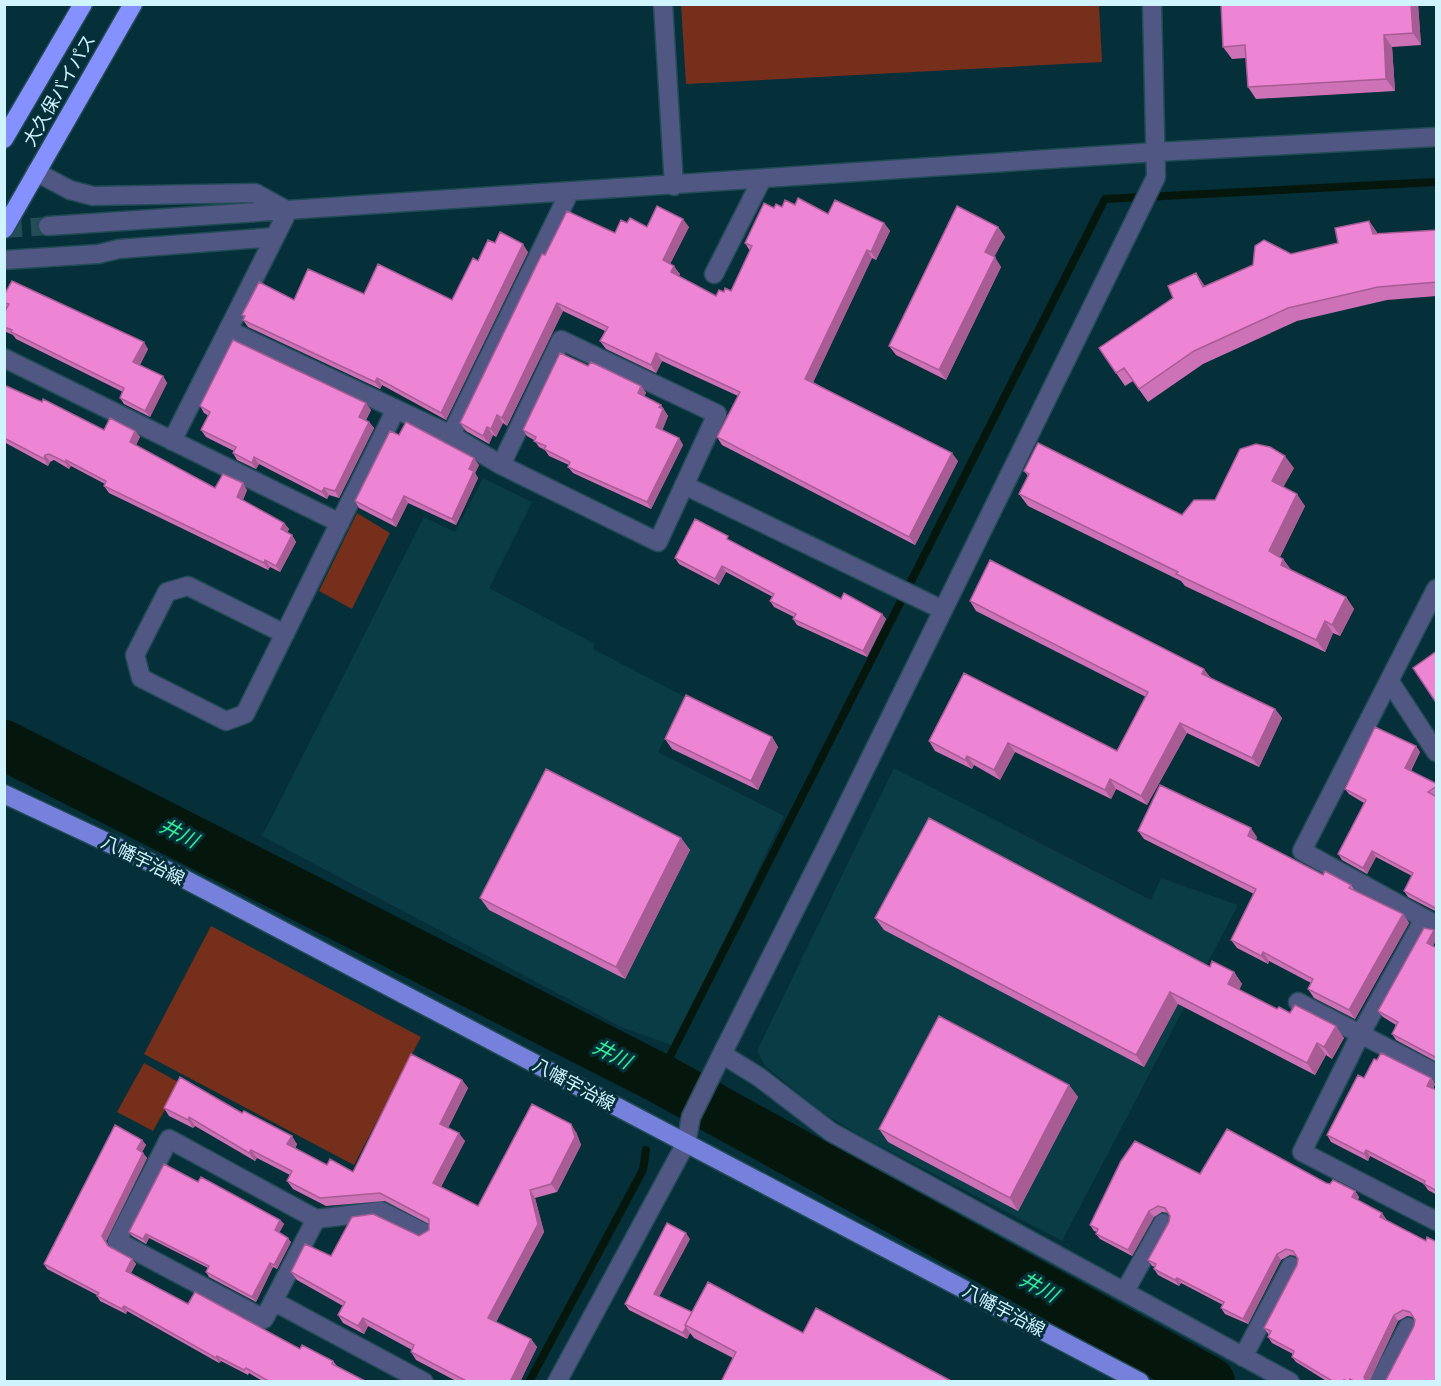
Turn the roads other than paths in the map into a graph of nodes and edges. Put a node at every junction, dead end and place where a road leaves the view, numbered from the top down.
1 (83, 4) edge
2 (133, 4) edge
3 (663, 4) edge
4 (1152, 4) edge
5 (1437, 137) edge
6 (4, 139) edge
7 (1156, 152) junction
8 (36, 172) junction
9 (761, 181) junction
10 (674, 186) junction
11 (569, 193) junction
12 (288, 211) junction
13 (48, 226) tunnel mouth
14 (4, 229) edge
15 (275, 237) junction
16 (4, 260) edge
17 (714, 274) dead end
18 (228, 330) junction
19 (4, 358) edge
20 (396, 409) junction
21 (451, 435) junction
22 (172, 441) junction
23 (501, 465) junction
24 (684, 485) junction
25 (340, 523) junction
26 (1437, 589) edge
27 (941, 609) junction
28 (285, 634) junction
29 (1390, 682) junction
30 (1437, 752) edge
31 (4, 794) edge
32 (1430, 922) edge
33 (1298, 1002) dead end
34 (1361, 1033) junction
35 (719, 1060) junction
36 (1437, 1073) edge
37 (686, 1143) junction
38 (316, 1220) junction
39 (1437, 1221) edge
40 (1163, 1223) dead end
41 (425, 1233) edge
42 (1291, 1266) dead end
43 (1125, 1291) junction
44 (273, 1301) junction
45 (1408, 1327) dead end
46 (1243, 1357) junction
47 (424, 1382) edge
48 (557, 1382) edge
49 (1140, 1382) edge
50 (1290, 1382) edge
51 (1378, 1382) edge

1 - 6 highway, 大久保バイパス
2 - 8 highway, 大久保バイパス
3 - 10 street
4 - 7 street
5 - 7 street
7 - 9 street
7 - 27 street
8 - 12 street
8 - 14 highway, 大久保バイパス
9 - 10 street
9 - 17 street
10 - 11 street
11 - 12 street
11 - 21 street
12 - 13 street
12 - 15 street
15 - 16 street
15 - 18 street
18 - 20 street
18 - 22 street
19 - 22 street
20 - 21 street
20 - 25 street
21 - 23 street
22 - 25 street
23 - 24 street
23 - 24 street
24 - 27 street
25 - 28 street
26 - 29 street
27 - 35 street
28 - 28 street
29 - 30 street
29 - 32 street
31 - 37 main road, 八幡宇治線
32 - 34 street
33 - 34 street
34 - 36 street
34 - 39 street
35 - 37 street
35 - 43 street
37 - 48 street
37 - 49 main road, 八幡宇治線
38 - 41 street
38 - 44 street
38 - 44 street
40 - 43 street
42 - 46 street
43 - 46 street
44 - 47 street
45 - 51 street
46 - 50 street

